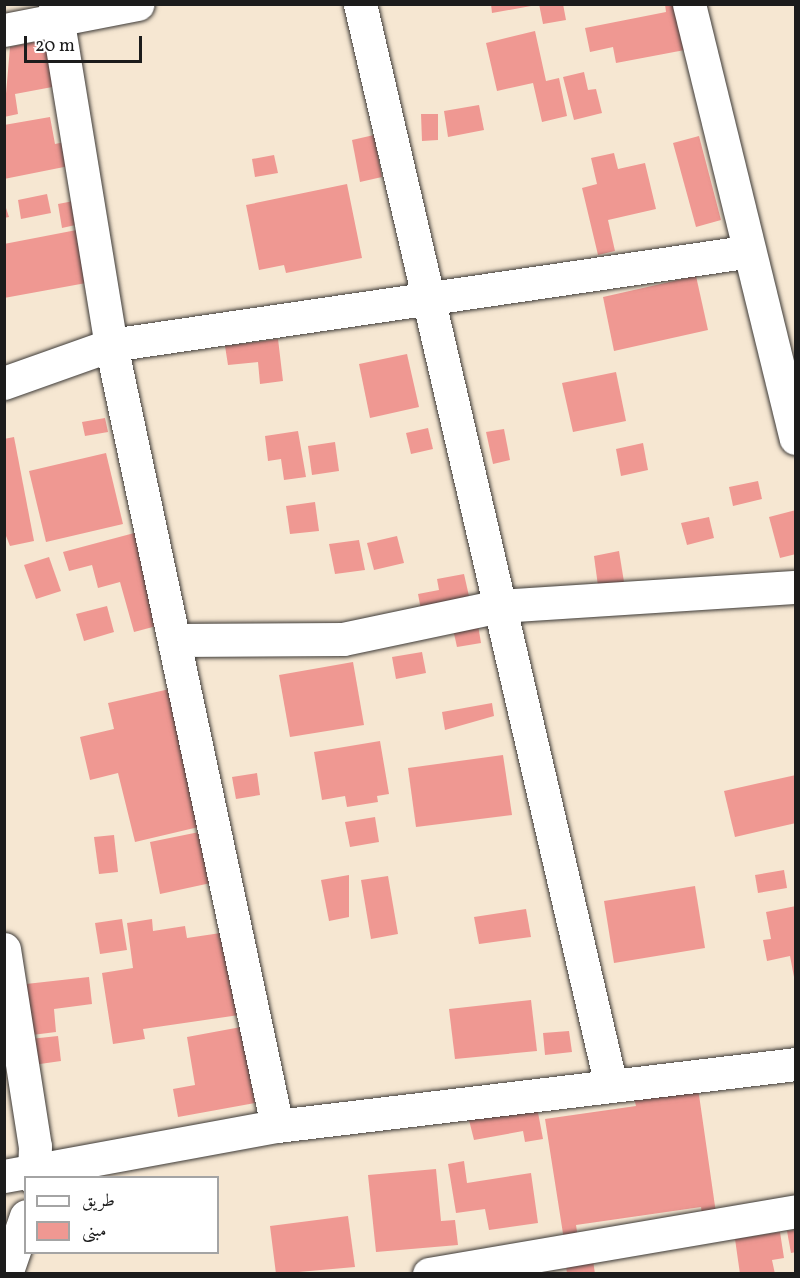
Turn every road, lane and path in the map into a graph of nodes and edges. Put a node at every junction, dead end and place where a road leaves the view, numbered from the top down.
1 (138, 4) edge
2 (360, 4) edge
3 (689, 4) edge
4 (56, 11) edge
5 (4, 30) edge
6 (746, 252) junction
7 (426, 300) junction
8 (111, 345) junction
9 (4, 383) edge
10 (795, 438) edge
11 (795, 587) edge
12 (500, 606) junction
13 (175, 640) junction
14 (4, 949) edge
15 (795, 1064) edge
16 (610, 1082) junction
17 (277, 1126) junction
18 (25, 1176) edge
19 (795, 1211) edge
20 (24, 1222) edge
21 (6, 1274) edge
22 (429, 1274) edge

1 - 4 street
2 - 7 street
3 - 6 street
4 - 5 street
4 - 8 street
6 - 7 street
6 - 10 street
7 - 8 street
7 - 12 street
8 - 9 street
8 - 13 street
11 - 12 street
12 - 13 street
12 - 16 street
13 - 17 street
14 - 18 street
15 - 16 street
16 - 17 street
17 - 18 street
19 - 22 street
20 - 21 street

